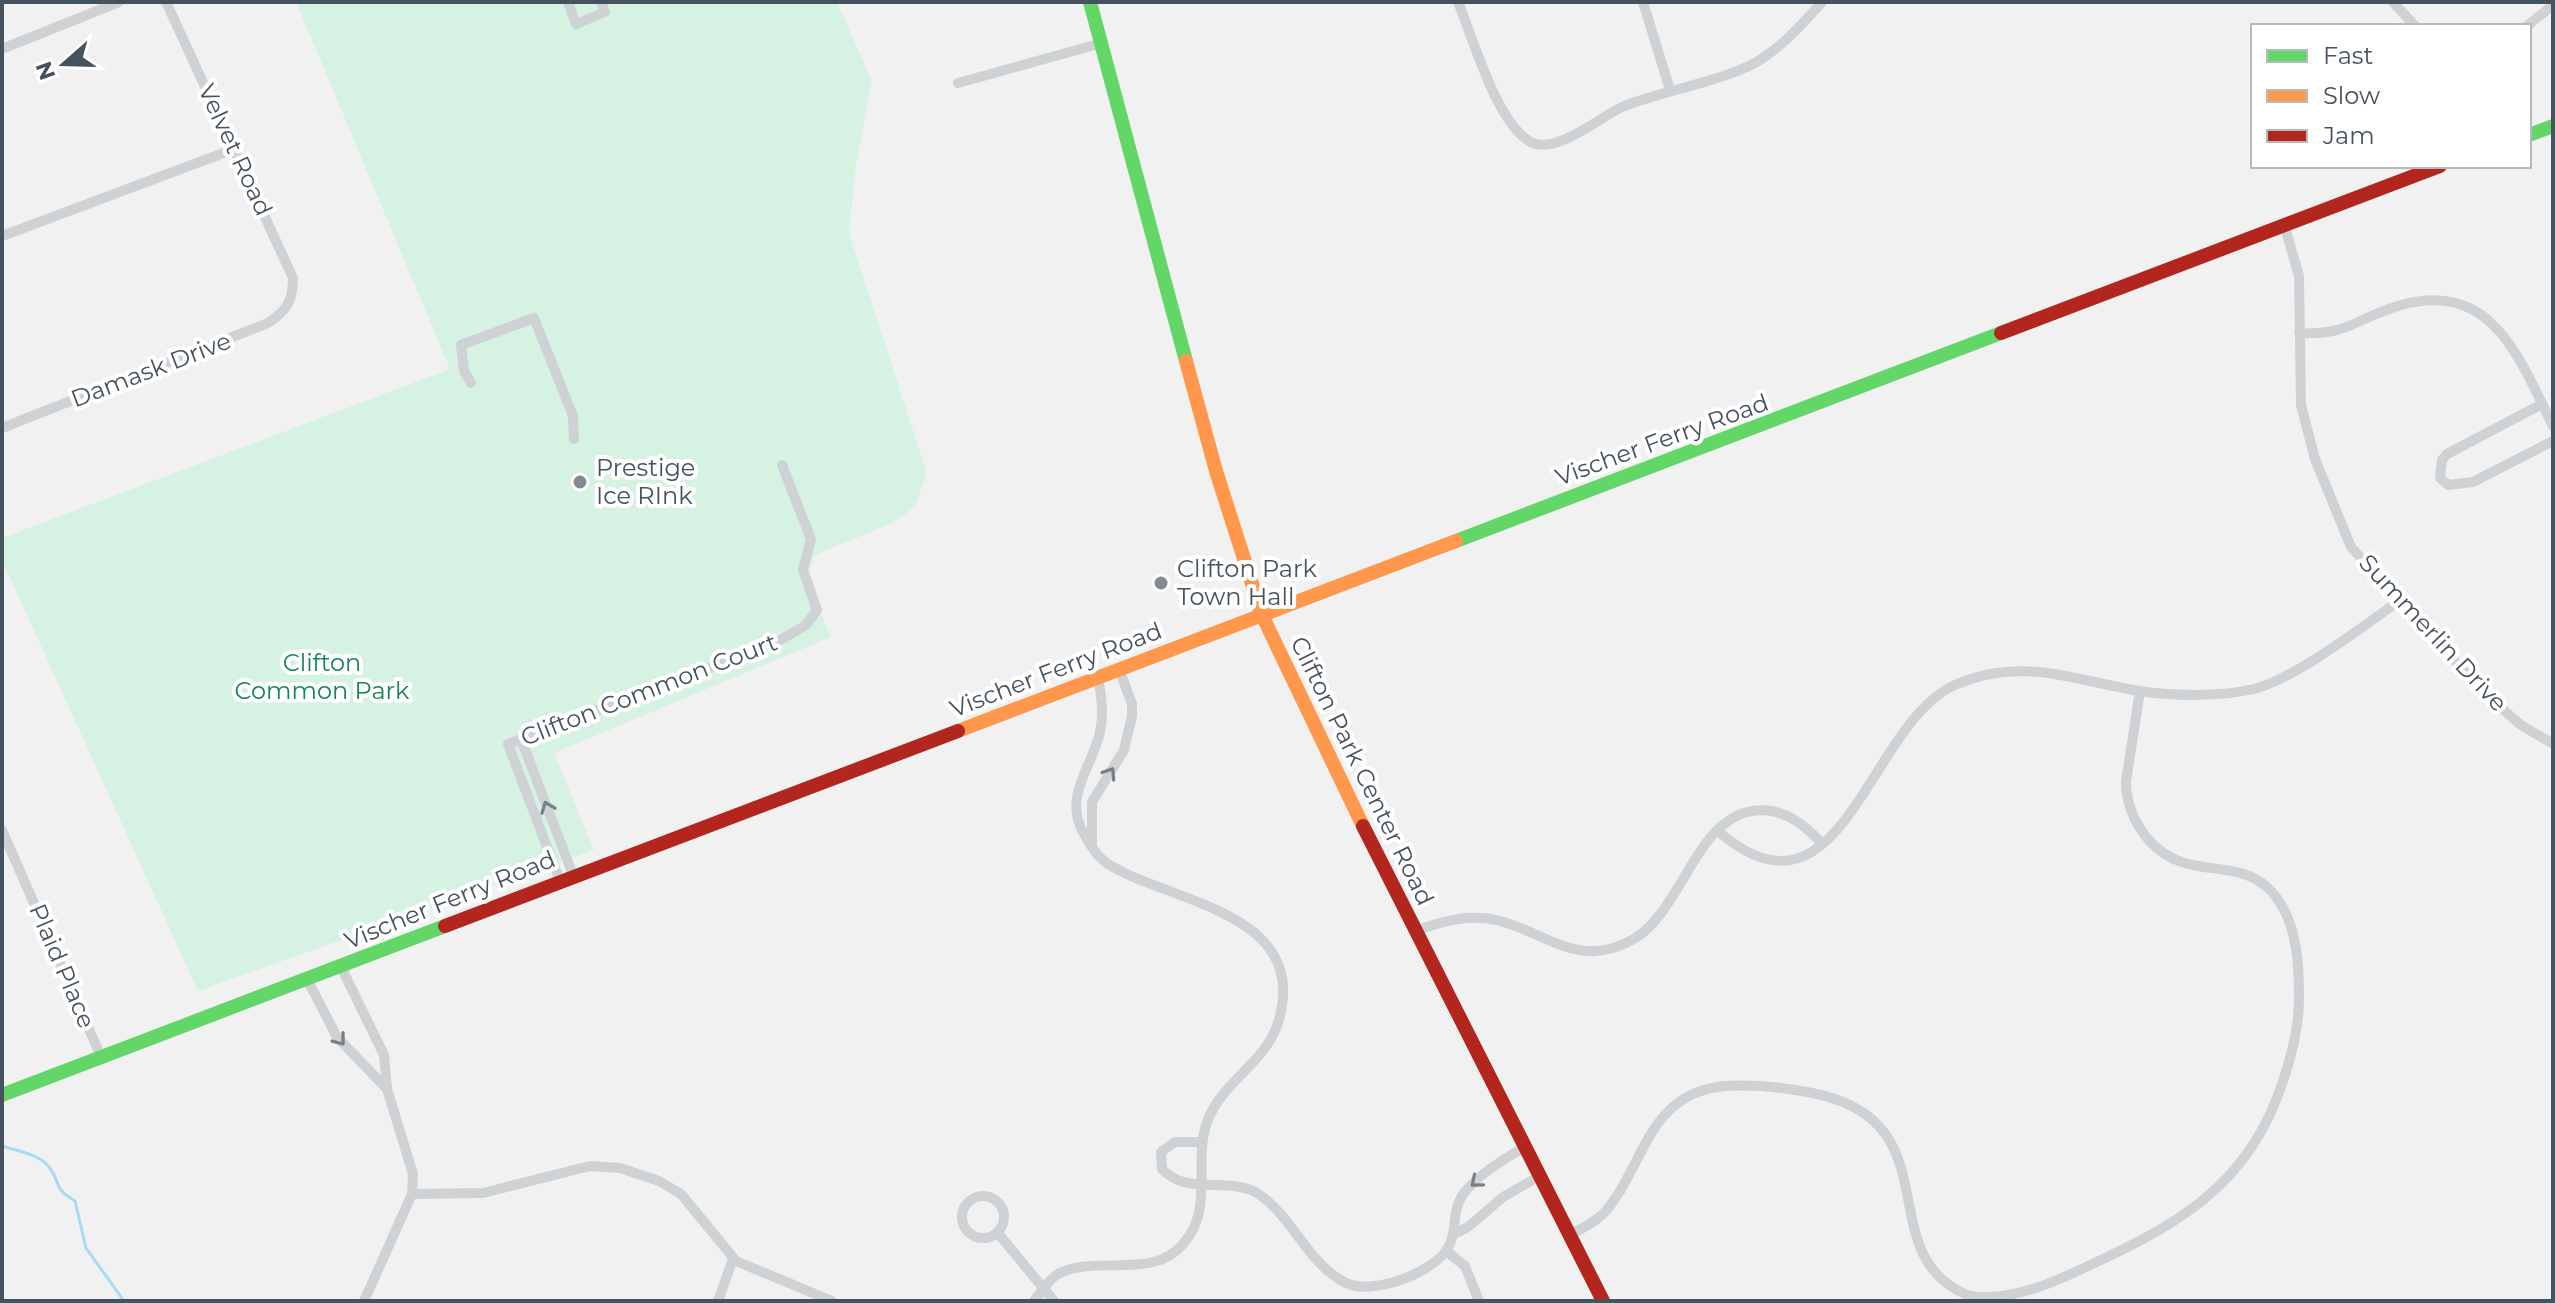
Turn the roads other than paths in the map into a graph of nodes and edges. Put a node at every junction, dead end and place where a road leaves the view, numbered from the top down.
1 (119, 2) edge
2 (166, 2) edge
3 (568, 2) edge
4 (601, 2) edge
5 (1090, 2) edge
6 (1458, 2) edge
7 (1643, 2) edge
8 (1822, 2) edge
9 (2393, 2) edge
10 (2553, 5) edge
11 (2413, 24) edge
12 (2529, 24) edge
13 (1102, 43) junction
14 (2, 49) edge
15 (958, 83) dead end
16 (1670, 90) junction
17 (2553, 126) edge
18 (2531, 134) edge
19 (234, 149) junction
20 (2435, 168) edge
21 (2284, 224) junction
22 (2, 236) edge
23 (291, 300) joint
24 (2299, 333) junction
25 (471, 383) dead end
26 (2542, 404) junction
27 (2553, 426) edge
28 (2, 428) edge
29 (574, 439) dead end
30 (2553, 441) edge
31 (782, 465) dead end
32 (2399, 601) junction
33 (1262, 615) junction
34 (1119, 669) junction
35 (1098, 678) junction
36 (2140, 691) junction
37 (521, 739) junction
38 (2553, 744) edge
39 (2, 830) edge
40 (1718, 831) junction
41 (1822, 844) junction
42 (1092, 846) junction
43 (566, 878) junction
44 (1417, 930) junction
45 (341, 967) junction
46 (308, 981) junction
47 (102, 1059) junction
48 (387, 1089) junction
49 (2, 1095) edge
50 (1202, 1142) junction
51 (1524, 1147) junction
52 (1538, 1177) junction
53 (1202, 1184) junction
54 (412, 1194) junction
55 (997, 1232) junction
56 (1454, 1234) junction
57 (1569, 1235) junction
58 (1446, 1251) junction
59 (733, 1259) junction
60 (1044, 1288) junction
61 (364, 1301) edge
62 (718, 1301) edge
63 (832, 1301) edge
64 (1034, 1301) edge
65 (1054, 1301) edge
66 (1479, 1301) edge
67 (1603, 1301) edge

1 - 14 street
2 - 19 street, Velvet Road
3 - 4 street
5 - 13 street, Clifton Park Center Road
6 - 16 street
7 - 16 street
8 - 16 street
9 - 11 street
10 - 12 street
13 - 15 street
13 - 33 street, Clifton Park Center Road
17 - 18 street
19 - 22 street
19 - 23 street, Velvet Road
20 - 21 street, Vischer Ferry Road
21 - 24 street, Summerlin Drive
21 - 33 street, Vischer Ferry Road
23 - 28 street, Damask Drive
24 - 26 street
24 - 32 street, Summerlin Drive
25 - 29 street
26 - 27 street
26 - 30 street
31 - 37 street, Clifton Common Court
32 - 36 street
32 - 38 street, Summerlin Drive
33 - 34 street, Vischer Ferry Road
33 - 44 street, Clifton Park Center Road
34 - 35 street, Vischer Ferry Road
42 -> 34 street
35 - 42 street
35 - 43 street, Vischer Ferry Road
36 - 41 street
36 - 57 street
43 -> 37 street
37 - 43 street, Clifton Common Court
39 - 47 street, Plaid Place
40 - 41 street
40 - 41 street
40 - 44 street
42 - 50 street
43 - 45 street, Vischer Ferry Road
44 - 51 street, Clifton Park Center Road
45 - 46 street, Vischer Ferry Road
45 - 48 street
46 - 47 street, Vischer Ferry Road
46 -> 48 street
47 - 49 street, Vischer Ferry Road
48 - 54 street
50 - 53 street
50 - 53 street
51 - 52 street, Clifton Park Center Road
51 -> 56 street
52 - 56 street
52 - 57 street, Clifton Park Center Road
53 - 58 street
53 - 60 street
54 - 59 street
54 - 61 street
55 - 55 street
55 - 60 street
56 - 58 street
57 - 67 street, Clifton Park Center Road
58 - 66 street
59 - 62 street
59 - 63 street
60 - 64 street
60 - 65 street

